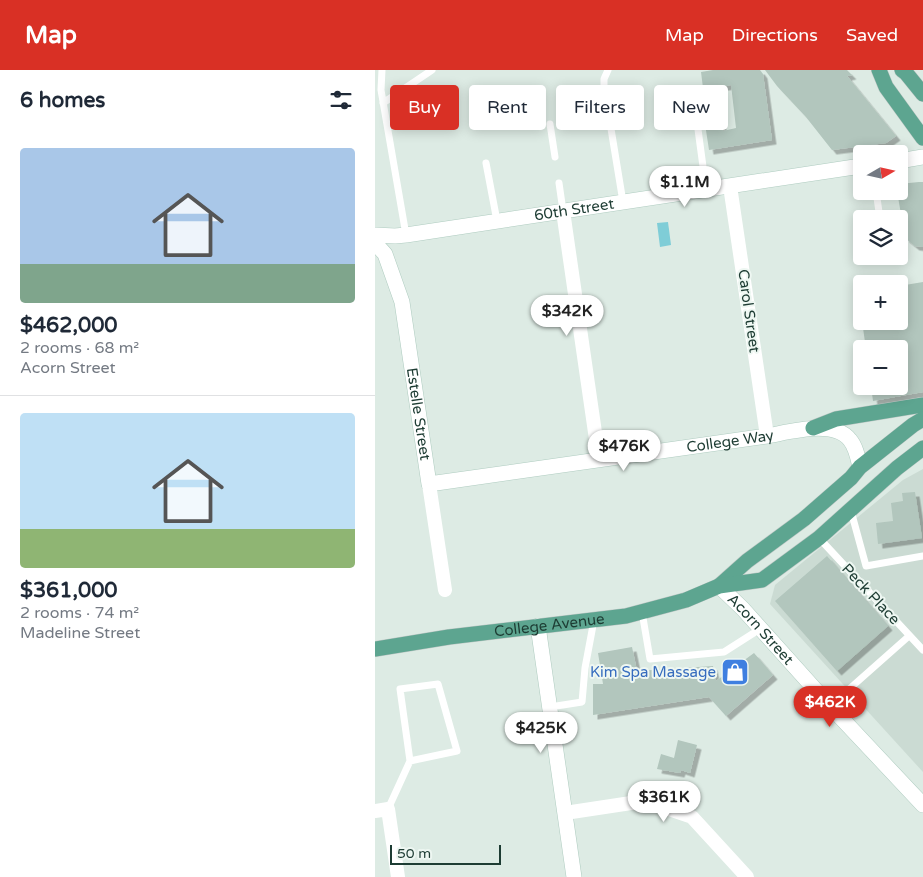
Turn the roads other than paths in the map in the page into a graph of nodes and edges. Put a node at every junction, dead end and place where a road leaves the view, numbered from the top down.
1 (382, 70) edge
2 (433, 70) edge
3 (608, 70) edge
4 (879, 70) edge
5 (902, 70) edge
6 (923, 94) edge
7 (383, 103) junction
8 (551, 124) dead end
9 (698, 130) edge
10 (923, 138) edge
11 (555, 157) dead end
12 (923, 157) edge
13 (908, 159) edge
14 (486, 163) dead end
15 (853, 167) edge
16 (559, 184) dead end
17 (731, 186) junction
18 (706, 190) junction
19 (623, 202) junction
20 (563, 211) junction
21 (497, 221) junction
22 (375, 235) edge
23 (406, 235) junction
24 (375, 243) edge
25 (923, 405) edge
26 (923, 419) edge
27 (813, 428) junction
28 (767, 436) junction
29 (923, 450) edge
30 (599, 460) junction
31 (860, 466) junction
32 (429, 484) junction
33 (851, 510) junction
34 (819, 538) junction
35 (923, 556) edge
36 (719, 586) junction
37 (445, 590) dead end
38 (642, 612) junction
39 (594, 620) junction
40 (538, 626) junction
41 (760, 629) junction
42 (909, 636) junction
43 (375, 649) edge
44 (923, 650) edge
45 (830, 706) junction
46 (550, 707) junction
47 (410, 761) junction
48 (923, 805) edge
49 (381, 810) edge
50 (565, 813) junction
51 (398, 877) edge
52 (574, 877) edge
53 (747, 877) edge

1 - 7 lane
2 - 7 lane
3 - 19 lane
4 - 10 main road
5 - 6 main road
7 - 23 lane
8 - 11 lane
9 - 18 lane
12 - 13 street
14 - 21 lane
15 - 17 street, 60th Street
16 - 20 lane
17 - 18 street, 60th Street
17 - 28 street, Carol Street
18 - 19 street, 60th Street
19 - 20 street, 60th Street
20 - 21 street, 60th Street
20 - 30 street
21 - 23 street, 60th Street
22 - 23 street, 60th Street
24 - 32 street, Estelle Street
25 - 27 main road
26 - 31 main road, College Avenue
27 - 28 street, College Way
27 - 31 street, College Way
28 - 30 street, College Way
29 - 33 main road, College Avenue
30 - 32 street, College Way
31 - 36 main road, College Avenue
32 - 37 street, Estelle Street
33 - 34 main road, College Avenue
33 - 35 lane
34 - 36 main road, College Avenue
34 - 42 lane, Peck Place
36 - 38 main road, College Avenue
36 - 41 street, Acorn Street
38 - 39 main road, College Avenue
38 - 41 lane
39 - 40 main road, College Avenue
39 - 46 lane
40 - 43 main road, College Avenue
40 - 46 street
41 - 45 street, Acorn Street
42 - 44 lane, Peck Place
42 - 45 lane
45 - 48 street, Acorn Street
46 - 50 street
47 - 47 lane
47 - 49 lane
49 - 51 street
50 - 52 street
50 - 53 street

